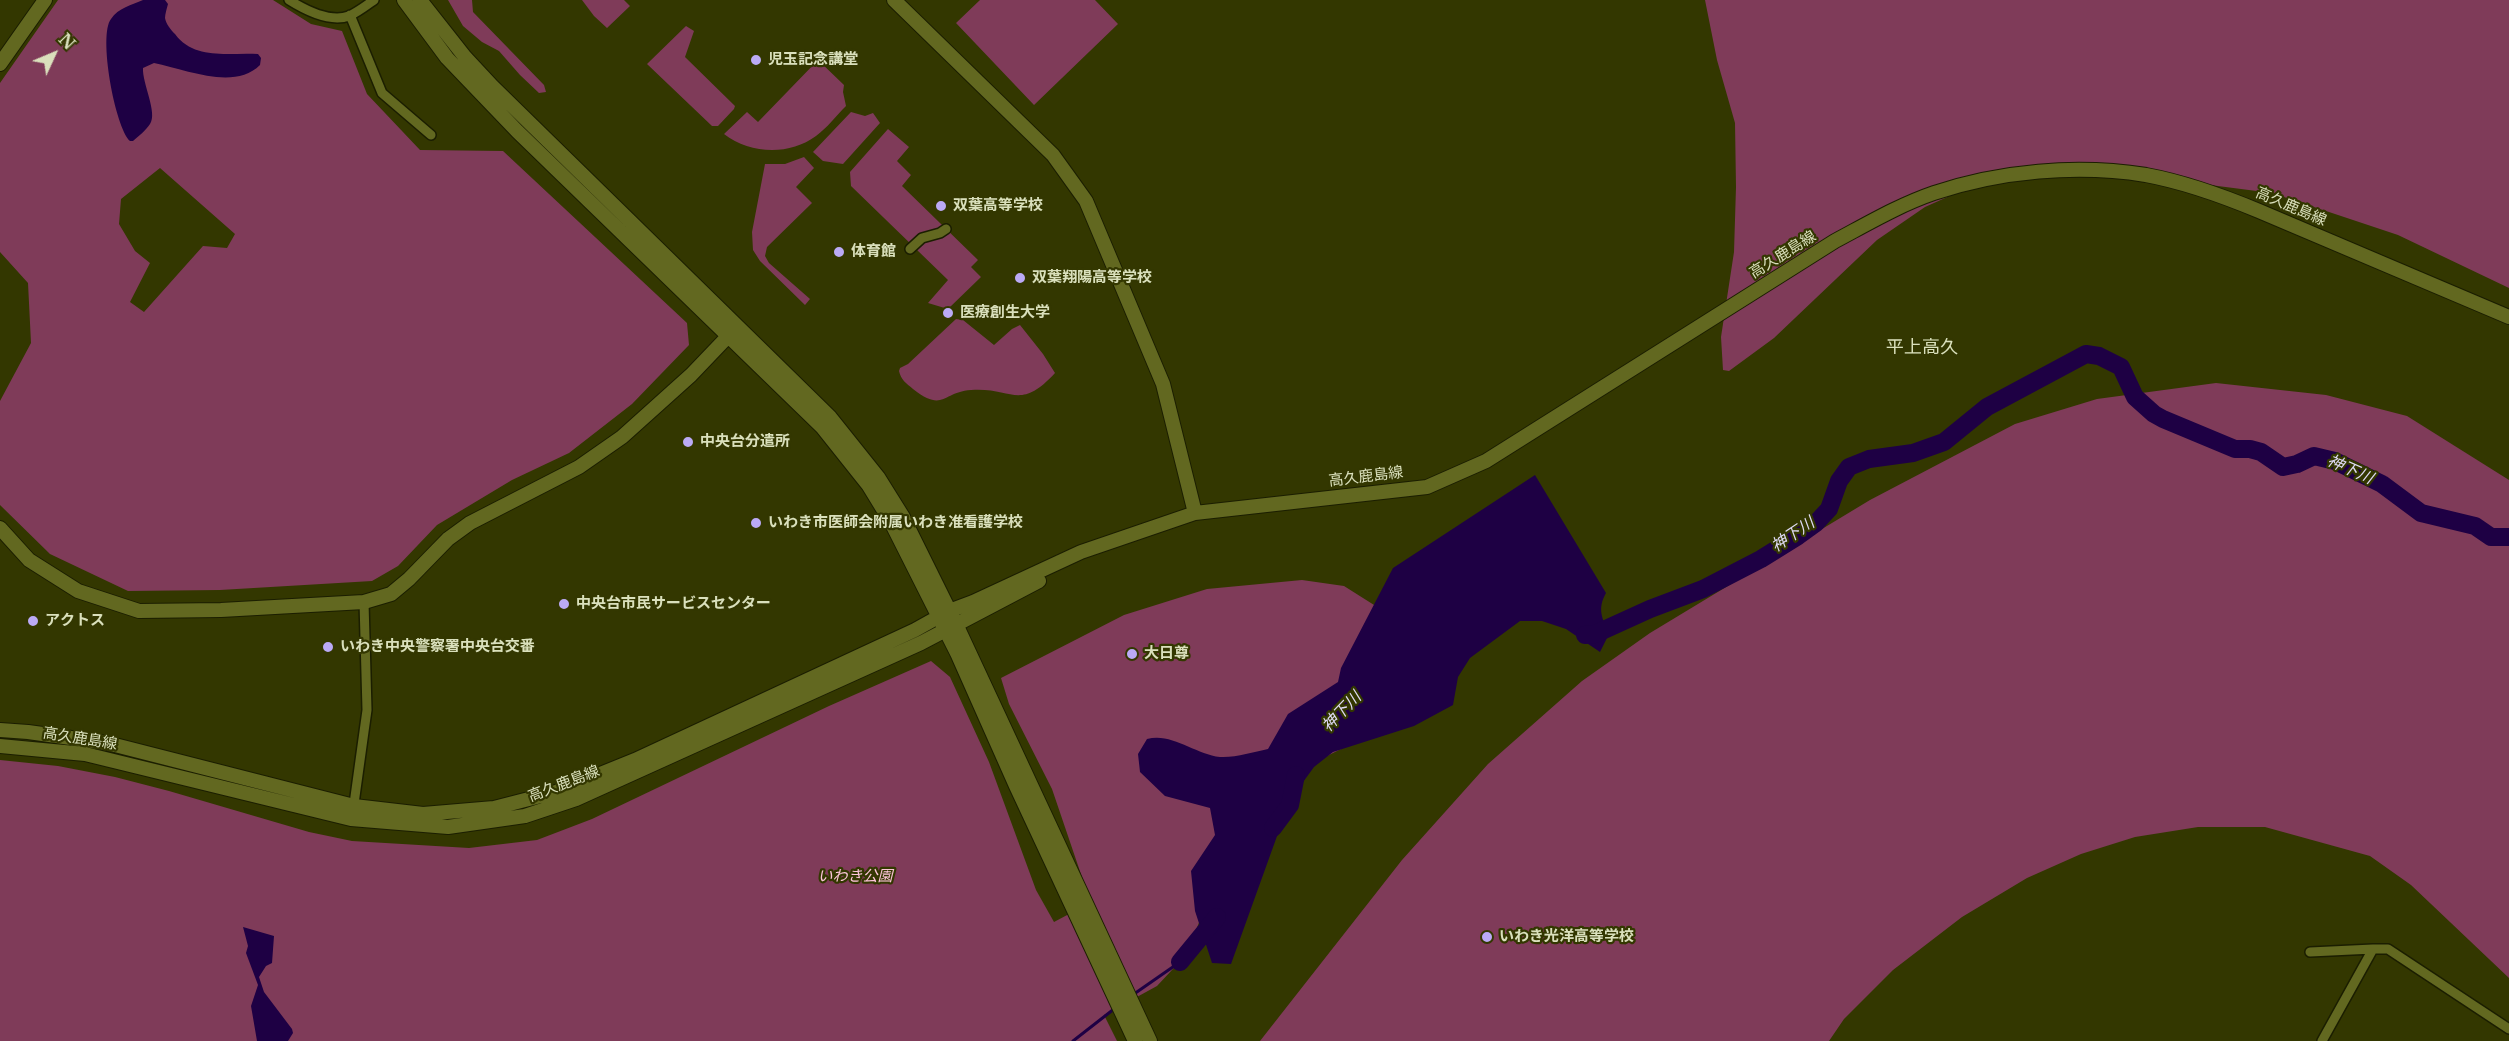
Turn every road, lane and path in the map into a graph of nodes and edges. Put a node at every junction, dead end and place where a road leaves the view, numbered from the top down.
1 (45, 0) edge
2 (289, 0) edge
3 (374, 0) edge
4 (404, 0) edge
5 (420, 0) edge
6 (894, 0) edge
7 (305, 4) edge
8 (350, 15) junction
9 (2, 55) edge
10 (430, 135) dead end
11 (946, 229) dead end
12 (910, 249) dead end
13 (2509, 317) edge
14 (733, 331) junction
15 (1195, 513) junction
16 (0, 528) edge
17 (1095, 548) junction
18 (364, 602) junction
19 (944, 614) junction
20 (950, 627) junction
21 (0, 730) edge
22 (0, 746) edge
23 (352, 812) junction
24 (2373, 950) junction
25 (2310, 952) dead end
26 (2509, 1029) edge
27 (1135, 1041) edge
28 (1150, 1041) edge
29 (2322, 1041) edge

1 - 9 main road
2 - 7 street
3 - 8 street
4 - 14 main road
5 - 14 main road
6 - 15 main road
7 - 8 street
8 - 10 street
11 - 12 street
13 - 15 main road, 高久鹿島線
14 - 18 main road
14 - 19 main road
15 - 17 main road, 高久鹿島線
16 - 18 main road
17 - 19 main road, 高久鹿島線
17 - 20 main road, 高久鹿島線
18 - 23 street
19 - 20 main road
19 - 23 main road, 高久鹿島線
20 - 23 main road, 高久鹿島線
20 - 27 main road
20 - 28 main road
21 - 23 main road, 高久鹿島線
22 - 23 main road, 高久鹿島線
24 - 25 street
24 - 26 street
24 - 29 street

